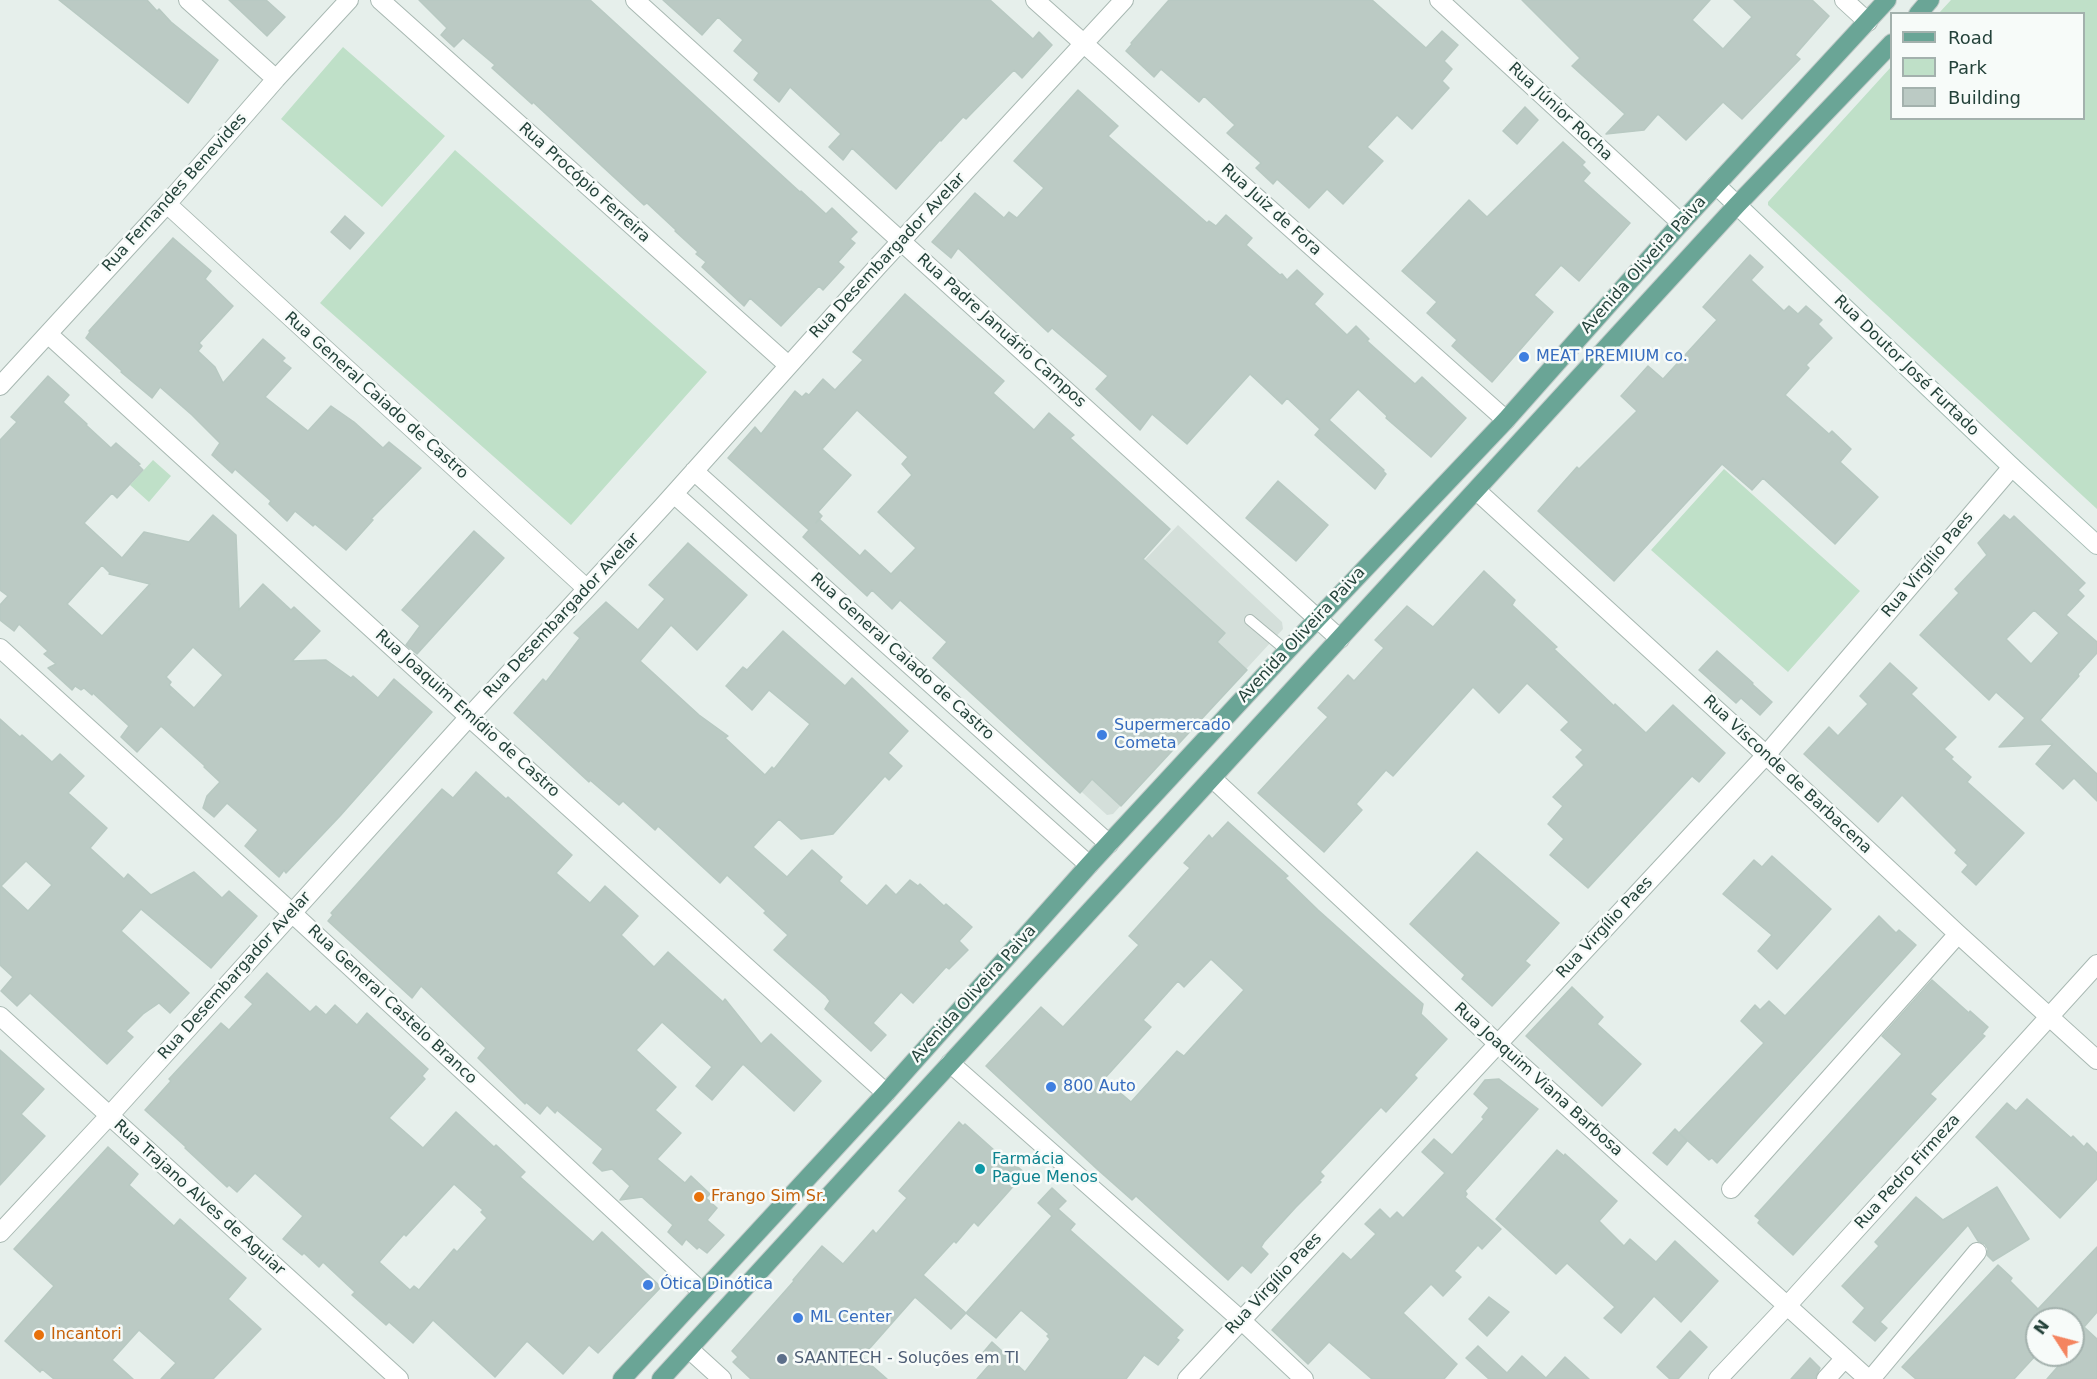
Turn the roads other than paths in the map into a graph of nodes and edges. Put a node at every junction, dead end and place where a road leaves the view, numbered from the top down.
1 (188, 0) edge
2 (350, 0) edge
3 (380, 0) edge
4 (635, 0) edge
5 (1035, 0) edge
6 (1124, 0) edge
7 (1439, 0) edge
8 (1844, 0) edge
9 (1887, 0) edge
10 (1930, 0) edge
11 (1920, 12) edge
12 (1868, 22) junction
13 (1085, 44) junction
14 (1890, 45) edge
15 (276, 79) junction
16 (1716, 185) junction
17 (167, 204) junction
18 (1737, 205) junction
19 (1681, 223) junction
20 (901, 240) junction
21 (48, 334) junction
22 (788, 365) junction
23 (0, 387) edge
24 (1506, 420) junction
25 (2012, 467) junction
26 (694, 471) junction
27 (1477, 491) junction
28 (674, 494) junction
29 (2097, 545) edge
30 (586, 588) junction
31 (1317, 618) junction
32 (1250, 620) dead end
33 (1340, 639) junction
34 (0, 648) edge
35 (1287, 651) junction
36 (468, 717) junction
37 (1766, 754) junction
38 (1212, 778) junction
39 (1109, 844) junction
40 (1089, 866) junction
41 (292, 913) junction
42 (1958, 934) junction
43 (2097, 964) edge
44 (0, 1016) edge
45 (2049, 1017) junction
46 (1498, 1044) junction
47 (2097, 1060) edge
48 (950, 1063) junction
49 (886, 1093) junction
50 (110, 1116) junction
51 (1731, 1189) dead end
52 (0, 1233) edge
53 (1977, 1252) dead end
54 (702, 1292) junction
55 (1786, 1307) junction
56 (1241, 1320) junction
57 (689, 1349) junction
58 (1845, 1358) junction
59 (399, 1379) edge
60 (622, 1379) edge
61 (661, 1379) edge
62 (722, 1379) edge
63 (1187, 1379) edge
64 (1304, 1379) edge
65 (1718, 1379) edge
66 (1826, 1379) edge
67 (1869, 1379) edge

1 - 15 street
2 - 15 street, Rua Fernandes Benevides
3 - 22 street, Rua Procópio Ferreira
4 - 20 street, Rua Padre Januário Campos
5 - 13 street, Rua Juiz de Fora
6 - 13 street, Rua Desembargador Avelar
7 - 19 street, Rua Júnior Rocha
8 - 12 street
9 - 12 main road, Avenida Oliveira Paiva
10 - 11 main road
12 - 16 main road, Avenida Oliveira Paiva
13 - 20 street, Rua Desembargador Avelar
13 - 24 street, Rua Juiz de Fora
14 - 18 main road, Avenida Oliveira Paiva
15 - 17 street, Rua Fernandes Benevides
16 - 18 street, Rua Doutor José Furtado
16 - 19 main road, Avenida Oliveira Paiva
17 - 21 street, Rua Fernandes Benevides
17 - 30 street, Rua General Caiado de Castro
18 - 25 street, Rua Doutor José Furtado
18 - 27 main road, Avenida Oliveira Paiva
19 - 24 main road, Avenida Oliveira Paiva
20 - 22 street, Rua Desembargador Avelar
20 - 31 street, Rua Padre Januário Campos
21 - 23 street, Rua Fernandes Benevides
21 - 36 street, Rua Joaquim Emídio de Castro
22 - 26 street, Rua Desembargador Avelar
24 - 31 main road, Avenida Oliveira Paiva
25 - 29 street, Rua Doutor José Furtado
25 - 37 street, Rua Virgílio Paes
26 - 28 street, Rua Desembargador Avelar
26 - 39 street, Rua General Caiado de Castro
27 - 33 main road, Avenida Oliveira Paiva
27 - 37 street, Rua Visconde de Barbacena
28 - 30 street, Rua Desembargador Avelar
28 - 40 street, Rua General Caiado de Castro
30 - 36 street, Rua Desembargador Avelar
31 - 33 street, Rua Padre Januário Campos
31 - 35 main road, Avenida Oliveira Paiva
32 - 35 lane
33 - 38 main road, Avenida Oliveira Paiva
34 - 41 street, Rua General Castelo Branco
35 - 39 main road, Avenida Oliveira Paiva
36 - 41 street, Rua Desembargador Avelar
36 - 49 street, Rua Joaquim Emídio de Castro
37 - 42 street, Rua Visconde de Barbacena
37 - 46 street, Rua Virgílio Paes
38 - 46 street, Rua Joaquim Viana Barbosa
38 - 48 main road, Avenida Oliveira Paiva
39 - 40 main road, Avenida Oliveira Paiva
40 - 49 main road, Avenida Oliveira Paiva
41 - 50 street, Rua Desembargador Avelar
41 - 54 street, Rua General Castelo Branco
42 - 45 street, Rua Visconde de Barbacena
42 - 51 street
43 - 45 street, Rua Pedro Firmeza
44 - 50 street, Rua Trajano Alves de Aguiar
45 - 47 street, Rua Visconde de Barbacena
45 - 55 street, Rua Pedro Firmeza
46 - 55 street, Rua Joaquim Viana Barbosa
46 - 56 street, Rua Virgílio Paes
48 - 56 street
48 - 57 main road, Avenida Oliveira Paiva
49 - 54 main road, Avenida Oliveira Paiva
50 - 52 street, Rua Desembargador Avelar
50 - 59 street, Rua Trajano Alves de Aguiar
53 - 67 street
54 - 60 main road, Avenida Oliveira Paiva
55 - 58 street, Rua Joaquim Viana Barbosa
55 - 65 street, Rua Pedro Firmeza
56 - 63 street, Rua Virgílio Paes
56 - 64 street
57 - 61 main road, Avenida Oliveira Paiva
57 - 62 street
58 - 66 street
58 - 67 street, Rua Joaquim Viana Barbosa

